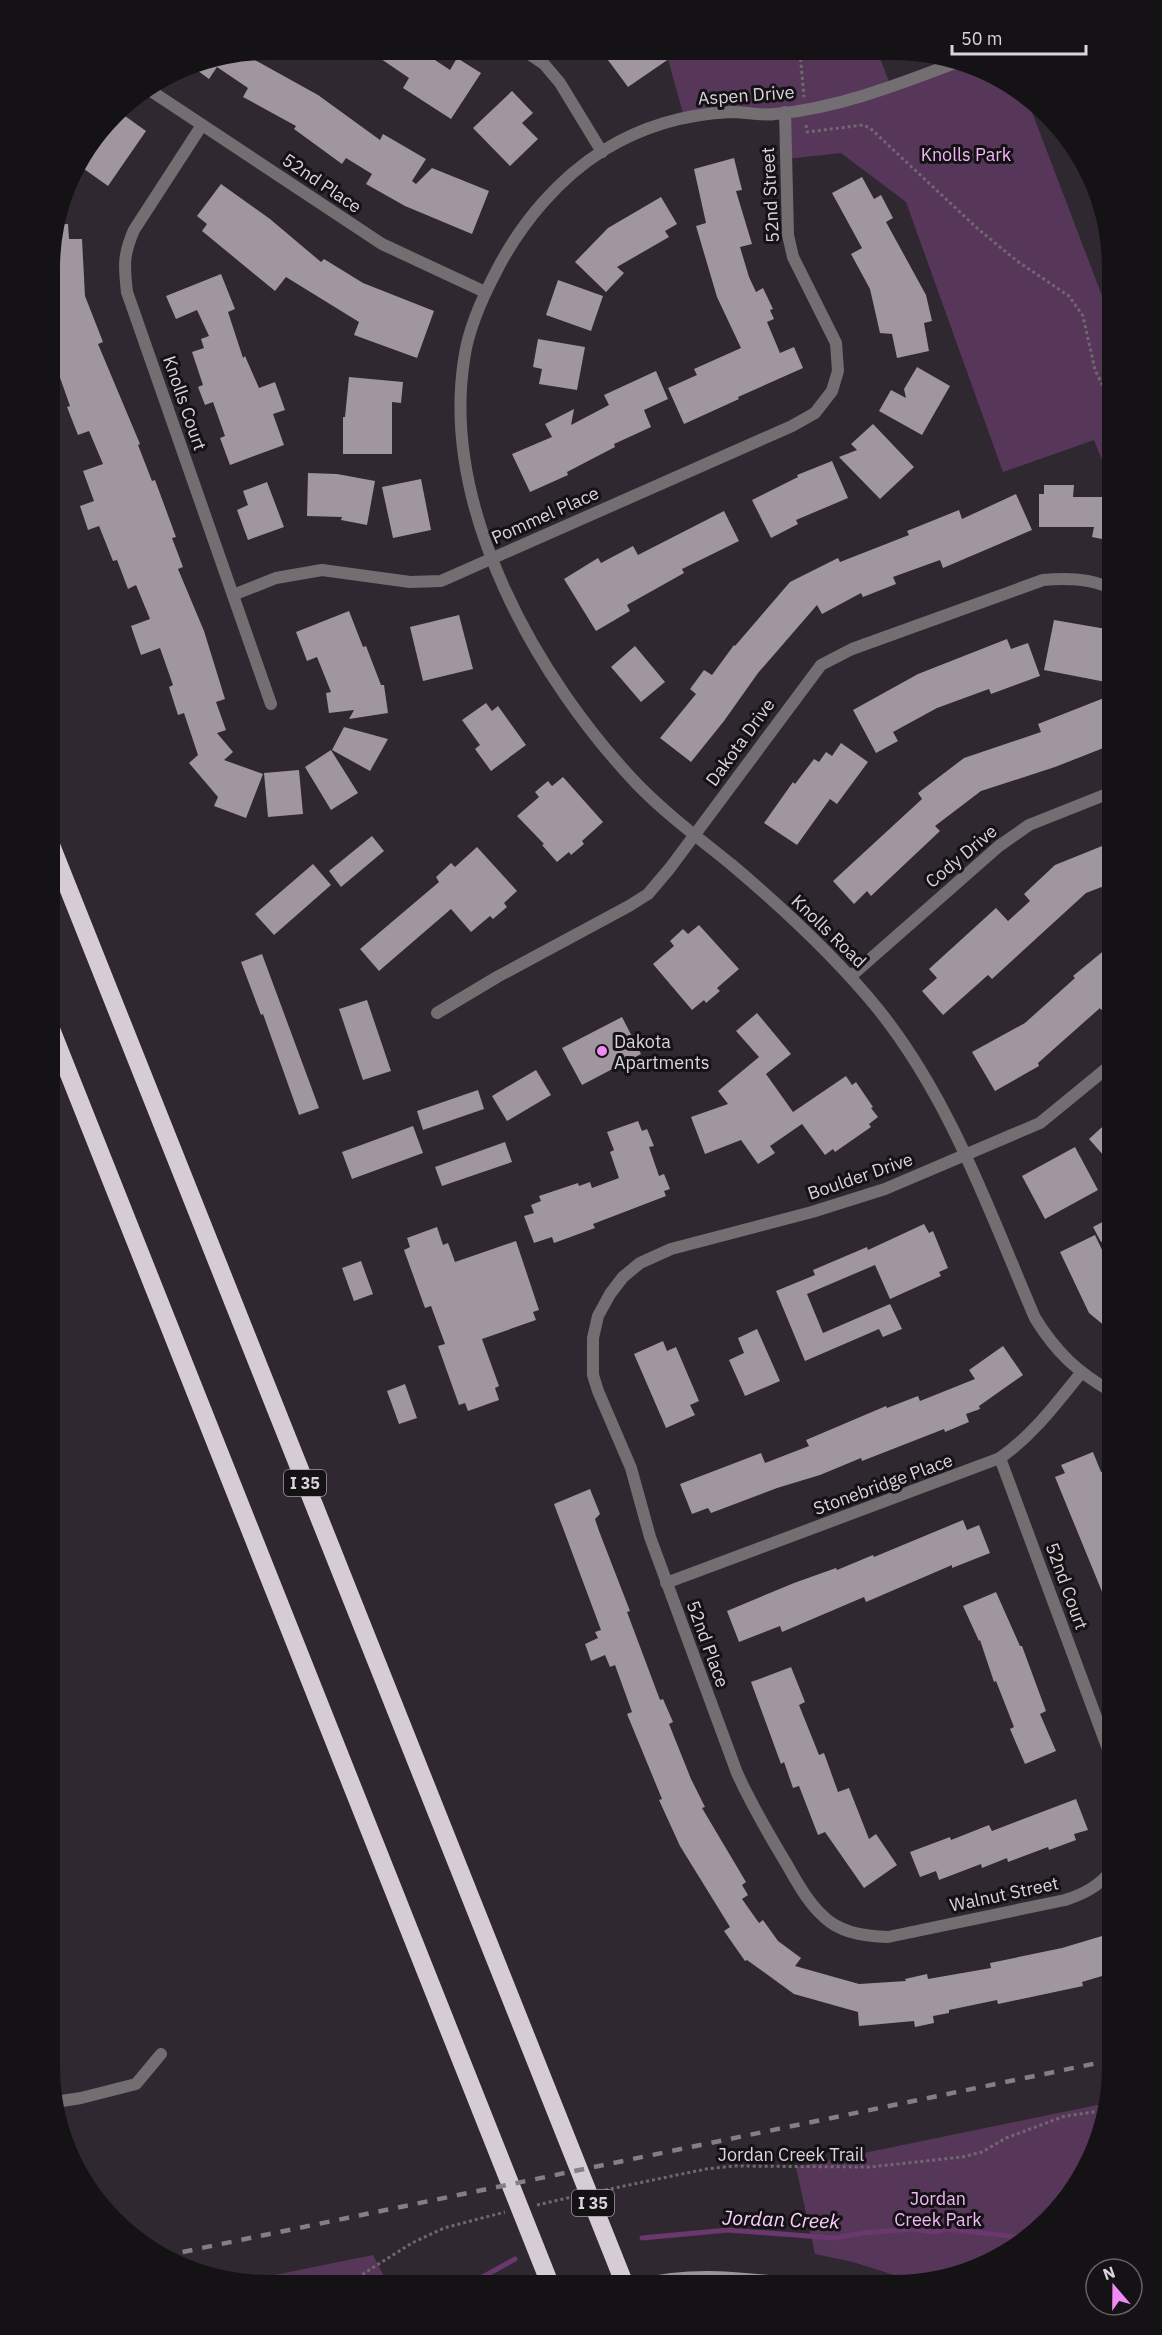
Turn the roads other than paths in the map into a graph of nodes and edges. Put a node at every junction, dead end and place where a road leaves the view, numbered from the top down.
1 (538, 60) edge
2 (945, 67) edge
3 (155, 94) edge
4 (785, 112) junction
5 (202, 125) junction
6 (602, 152) junction
7 (485, 292) junction
8 (837, 374) joint
9 (493, 558) junction
10 (1102, 584) edge
11 (233, 595) junction
12 (271, 704) dead end
13 (1102, 796) edge
14 (694, 836) junction
15 (60, 868) edge
16 (851, 976) junction
17 (437, 1012) dead end
18 (60, 1052) edge
19 (1102, 1072) edge
20 (966, 1155) junction
21 (610, 1294) joint
22 (1081, 1373) junction
23 (1102, 1386) edge
24 (1000, 1458) junction
25 (666, 1583) junction
26 (1102, 1733) edge
27 (1102, 1881) edge
28 (896, 1935) joint
29 (161, 2054) dead end
30 (63, 2101) edge
31 (546, 2275) edge
32 (621, 2275) edge

1 - 6 street
2 - 4 street, Aspen Drive
3 - 5 street, 52nd Place
4 - 6 street, Aspen Drive
4 - 8 street, 52nd Street
5 - 7 street, 52nd Place
5 - 11 street, Knolls Court
6 - 7 street, Aspen Drive
7 - 9 street, Aspen Drive
8 - 9 street, Pommel Place
9 - 11 street, Pommel Place
9 - 14 street, Knolls Road
10 - 14 street, Dakota Drive
11 - 12 street, Knolls Court
13 - 16 street, Cody Drive
14 - 16 street, Knolls Road
14 - 17 street, Dakota Drive
15 - 32 highway, I 35
16 - 20 street, Knolls Road
18 - 31 highway
19 - 20 street, Boulder Drive
20 - 21 street, Boulder Drive
20 - 22 street, Knolls Road
21 - 25 street, 52nd Place
22 - 23 street, Knolls Road
22 - 24 street, Stonebridge Place
24 - 25 street, Stonebridge Place
24 - 26 street, 52nd Court
25 - 28 street, 52nd Place
27 - 28 street, Walnut Street
29 - 30 street

